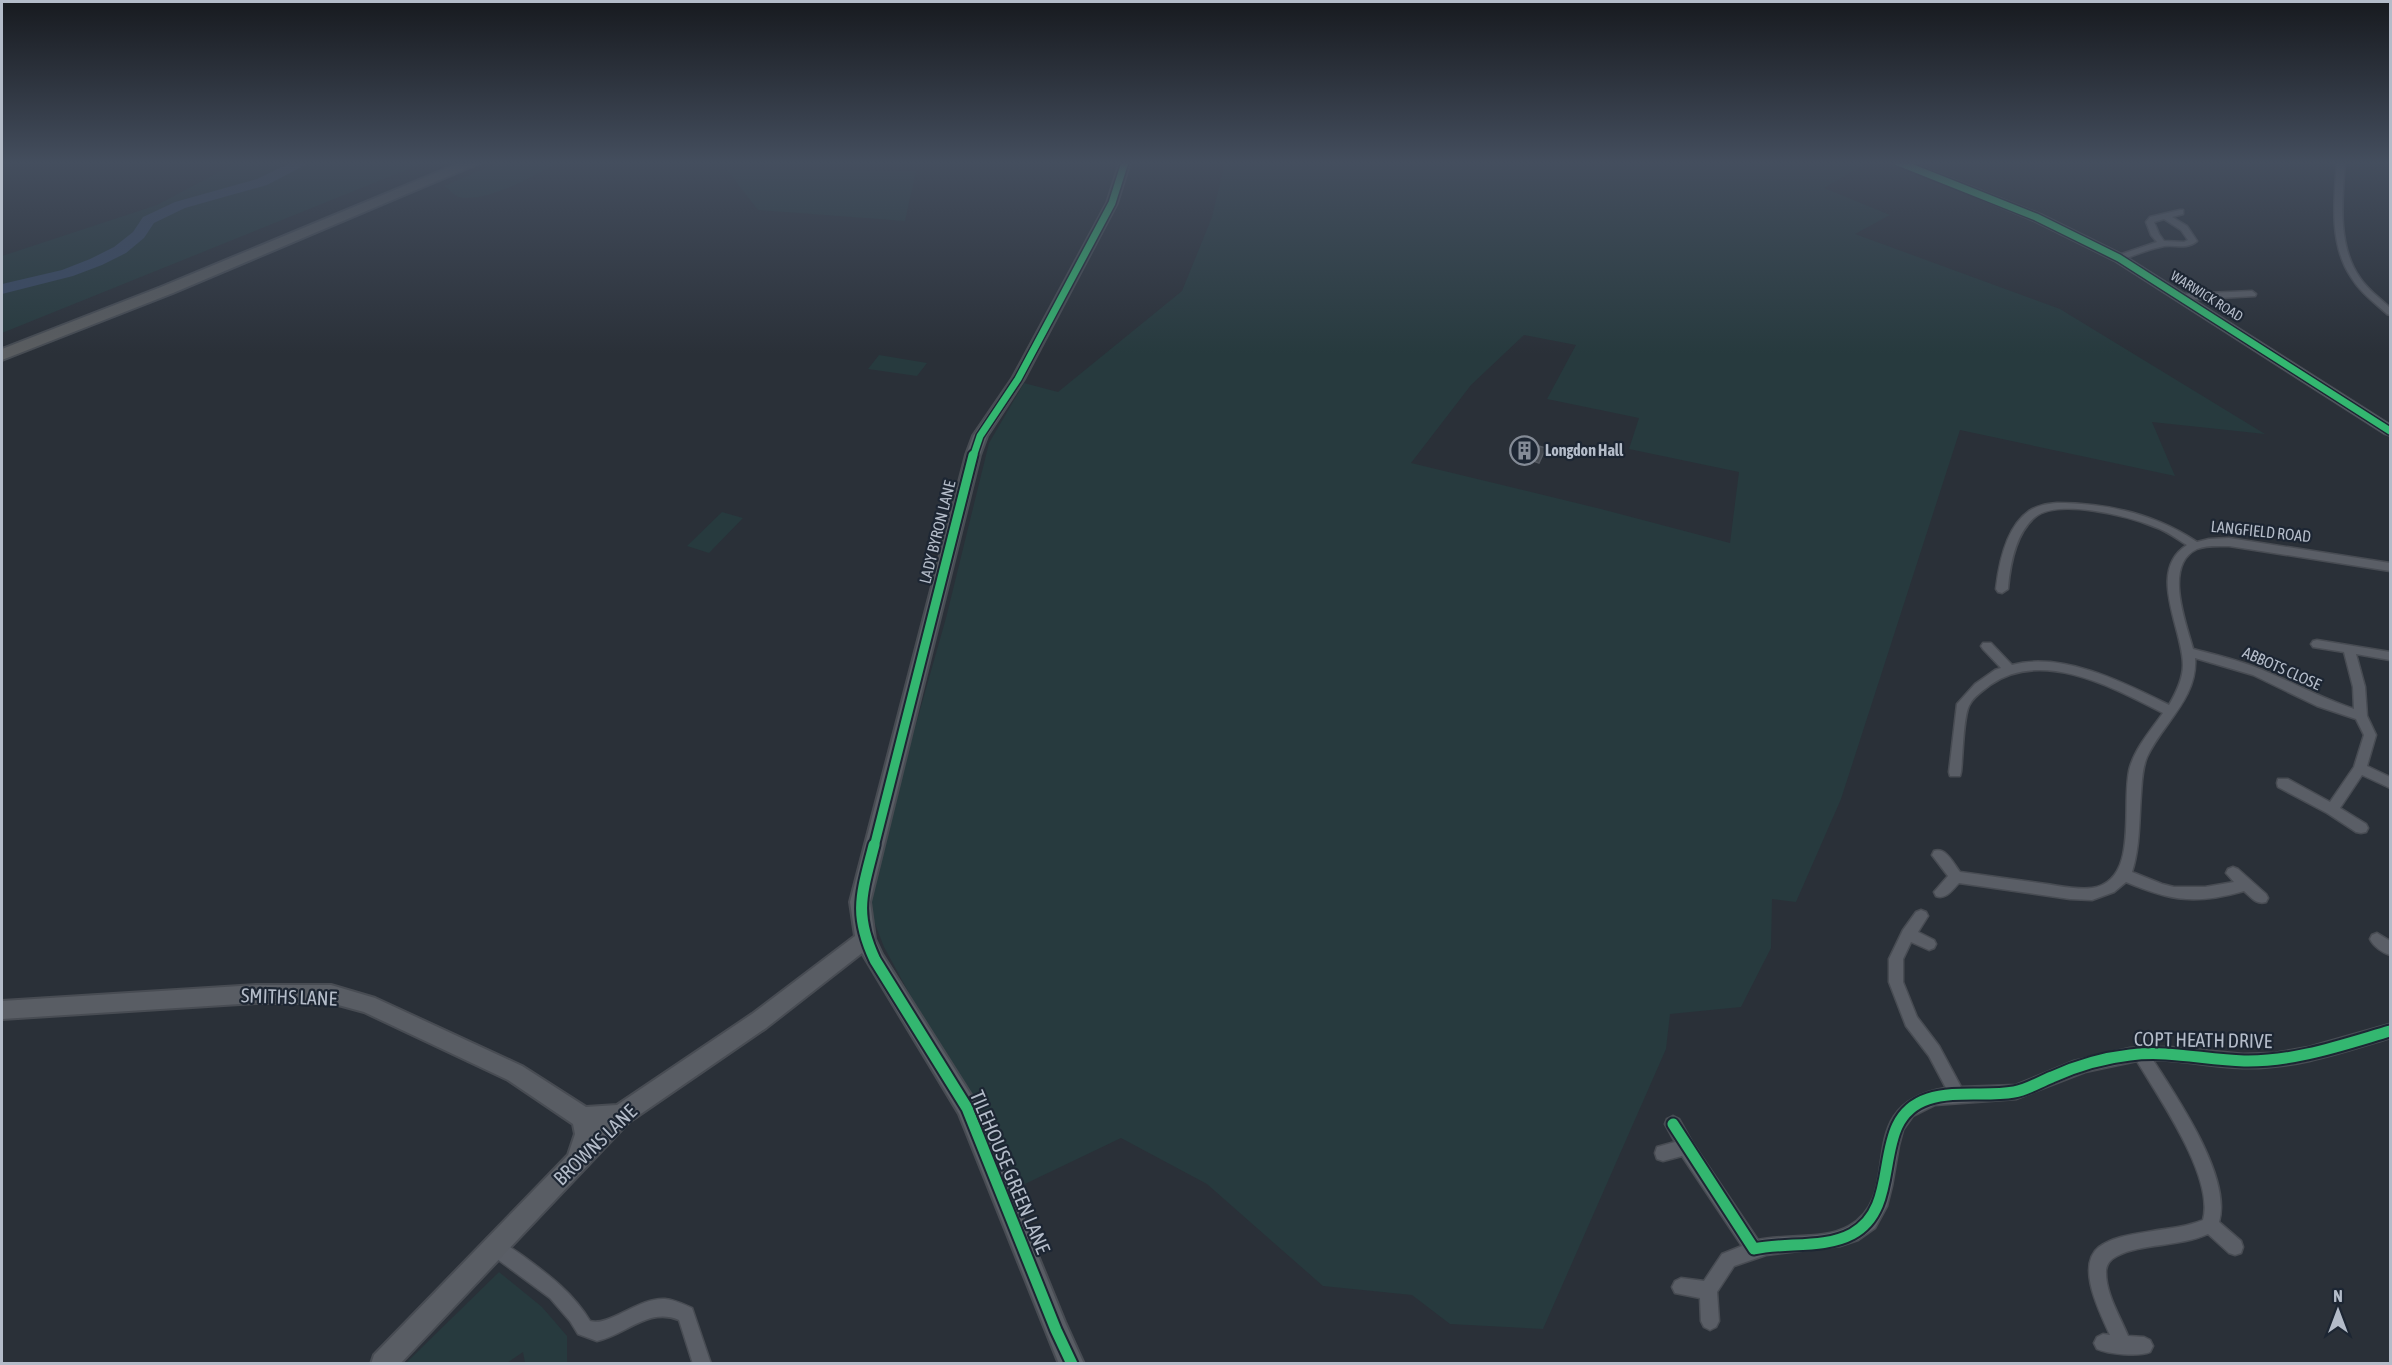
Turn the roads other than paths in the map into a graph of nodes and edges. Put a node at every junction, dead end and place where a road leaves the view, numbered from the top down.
1 (294, 226) edge
2 (322, 226) edge
3 (1100, 226) edge
4 (2054, 226) edge
5 (2150, 226) edge
6 (2180, 226) edge
7 (2340, 226) edge
8 (2162, 243) junction
9 (2119, 258) junction
10 (2252, 294) dead end
11 (2184, 297) junction
12 (2391, 312) edge
13 (2, 344) edge
14 (2, 355) edge
15 (2391, 432) edge
16 (2194, 545) junction
17 (2391, 567) edge
18 (2002, 589) dead end
19 (2317, 644) dead end
20 (1987, 646) dead end
21 (2349, 648) junction
22 (2188, 652) junction
23 (2391, 656) edge
24 (2008, 668) junction
25 (2170, 711) junction
26 (2361, 716) junction
27 (2360, 768) junction
28 (1955, 772) dead end
29 (2283, 783) dead end
30 (2391, 783) edge
31 (2332, 809) junction
32 (2361, 828) dead end
33 (1939, 855) dead end
34 (2233, 873) dead end
35 (2124, 874) junction
36 (1956, 877) junction
37 (2246, 885) junction
38 (1941, 892) dead end
39 (2261, 898) dead end
40 (1921, 916) dead end
41 (1908, 933) junction
42 (865, 939) junction
43 (2378, 939) dead end
44 (1929, 945) dead end
45 (2391, 949) edge
46 (2, 1010) edge
47 (2391, 1031) edge
48 (2141, 1054) junction
49 (1958, 1096) junction
50 (621, 1115) junction
51 (583, 1118) junction
52 (1673, 1124) dead end
53 (1686, 1147) junction
54 (1663, 1153) dead end
55 (575, 1164) junction
56 (2210, 1226) junction
57 (495, 1246) junction
58 (2235, 1247) dead end
59 (1754, 1249) junction
60 (1681, 1287) dead end
61 (1708, 1290) junction
62 (1710, 1321) dead end
63 (2103, 1343) dead end
64 (2123, 1344) junction
65 (2144, 1346) dead end
66 (383, 1364) edge
67 (702, 1364) edge
68 (1072, 1364) edge

1 - 13 highway
2 - 14 highway
3 - 42 street, LADY BYRON LANE
4 - 9 main road, WARWICK ROAD
5 - 8 street
6 - 8 street
7 - 12 street
8 - 9 street
9 - 11 main road, WARWICK ROAD
10 - 11 street
11 - 15 main road, WARWICK ROAD
16 - 17 street, LANGFIELD ROAD
16 - 18 street
16 - 22 street, LANGFIELD ROAD
19 - 21 street
20 - 24 street
21 - 23 street
21 - 26 street
22 - 25 street, LANGFIELD ROAD
22 - 26 street, ABBOTS CLOSE
24 - 25 street
24 - 28 street
25 - 35 street, LANGFIELD ROAD
26 - 27 street
27 - 30 street
27 - 31 street
29 - 31 street
31 - 32 street
33 - 36 street
34 - 37 street
35 - 36 street
35 - 37 street
36 - 38 street
37 - 39 street
40 - 41 street
41 - 44 street
41 - 49 street
42 - 50 street, BROWNS LANE
42 - 68 street, TILEHOUSE GREEN LANE
43 - 45 street
46 - 51 street, SMITHS LANE
47 - 48 street, COPT HEATH DRIVE
48 - 49 street, COPT HEATH DRIVE
48 - 56 street
49 - 59 street, COPT HEATH DRIVE
50 - 51 street
50 - 55 street, BROWNS LANE
51 - 55 street
52 - 53 street
53 - 54 street
53 - 59 street
55 - 57 street, BROWNS LANE
56 - 58 street
56 - 64 street
57 - 66 street, BROWNS LANE
57 - 67 street
59 - 61 street, COPT HEATH DRIVE
60 - 61 street
61 - 62 street
63 - 64 street
64 - 65 street

